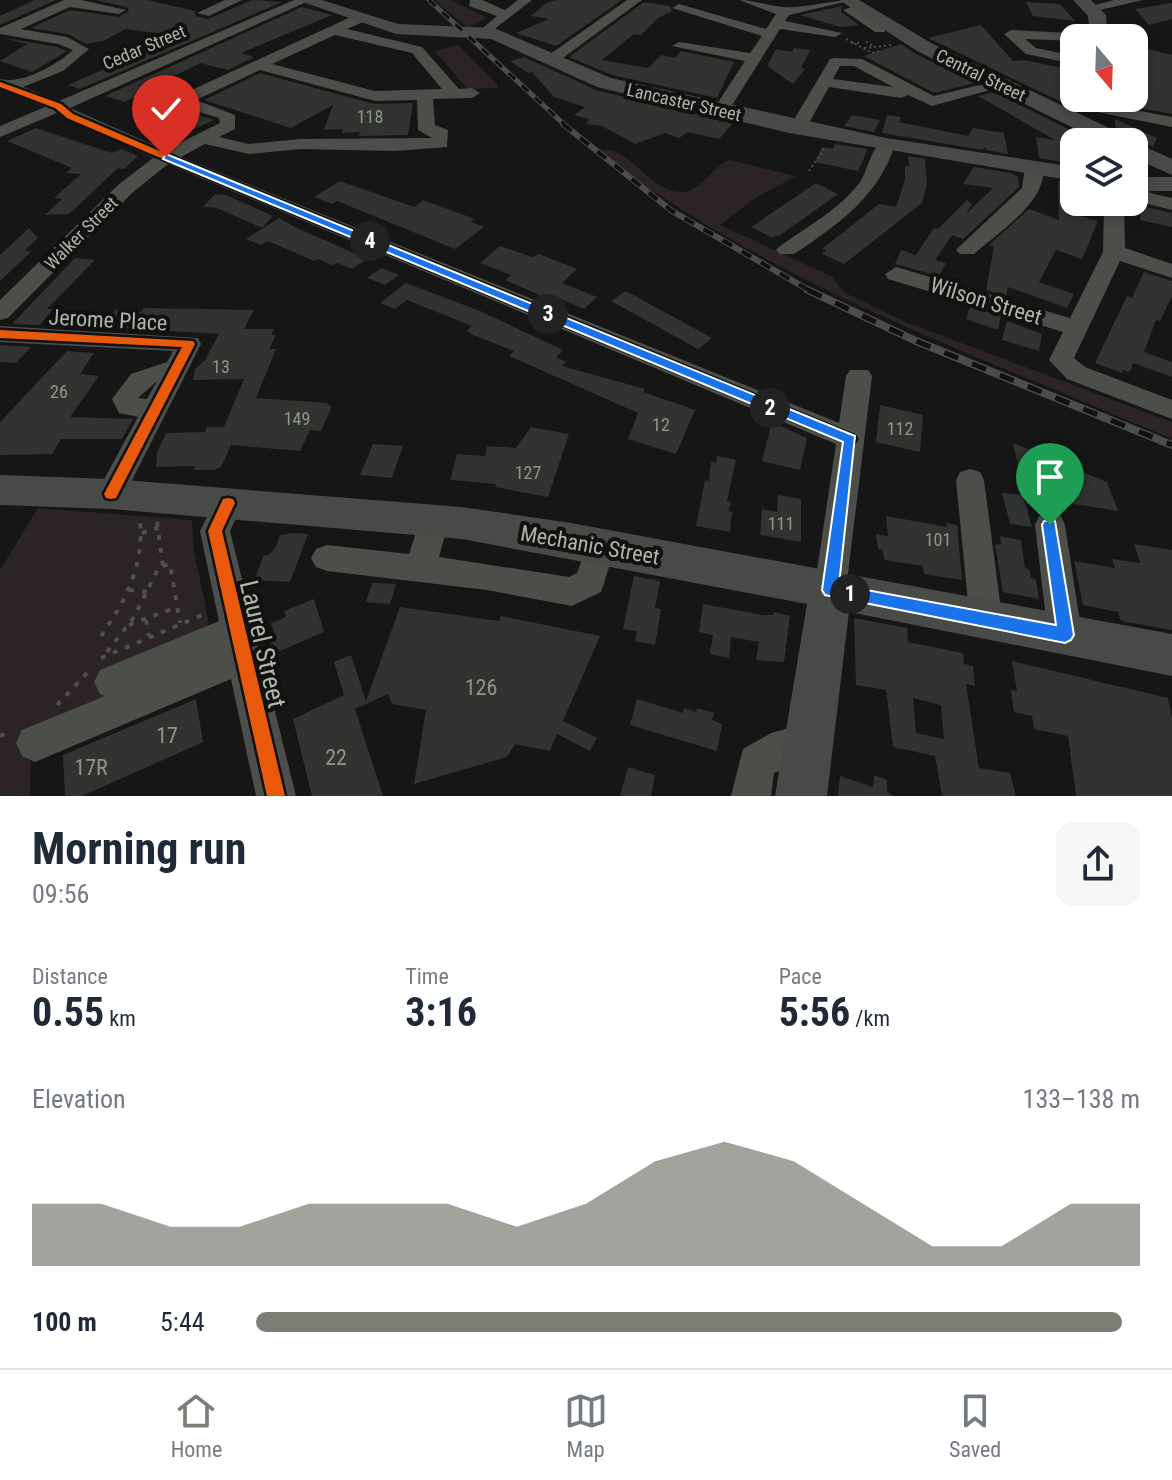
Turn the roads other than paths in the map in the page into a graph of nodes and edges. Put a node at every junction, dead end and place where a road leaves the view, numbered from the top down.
1 (236, 0) edge
2 (526, 0) edge
3 (636, 0) edge
4 (745, 0) edge
5 (1137, 0) edge
6 (71, 2) edge
7 (480, 4) edge
8 (854, 4) edge
9 (1086, 4) edge
10 (679, 8) dead end
11 (304, 9) edge
12 (119, 10) dead end
13 (204, 13) dead end
14 (507, 15) junction
15 (777, 23) junction
16 (1098, 24) edge
17 (360, 25) junction
18 (3, 32) edge
19 (430, 32) junction
20 (484, 33) junction
21 (835, 33) dead end
22 (892, 37) junction
23 (1060, 37) edge
24 (679, 46) dead end
25 (861, 46) junction
26 (417, 50) junction
27 (1060, 57) edge
28 (754, 58) junction
29 (551, 60) junction
30 (254, 64) junction
31 (3, 81) edge
32 (823, 82) junction
33 (943, 86) dead end
34 (991, 87) junction
35 (913, 92) junction
36 (425, 95) junction
37 (1060, 103) edge
38 (58, 106) junction
39 (721, 110) junction
40 (1097, 112) edge
41 (1172, 122) edge
42 (798, 128) junction
43 (1109, 128) edge
44 (0, 132) edge
45 (203, 138) junction
46 (886, 145) junction
47 (1148, 156) edge
48 (166, 157) junction
49 (1034, 168) junction
50 (1172, 169) edge
51 (1060, 172) edge
52 (1148, 180) edge
53 (1148, 184) edge
54 (1172, 186) edge
55 (1148, 198) edge
56 (1172, 204) edge
57 (1114, 216) edge
58 (787, 250) dead end
59 (967, 250) dead end
60 (1114, 252) junction
61 (1172, 271) edge
62 (896, 274) dead end
63 (0, 313) edge
64 (1077, 328) junction
65 (0, 334) edge
66 (859, 376) dead end
67 (1172, 410) edge
68 (850, 439) junction
69 (970, 480) dead end
70 (0, 490) edge
71 (228, 503) junction
72 (125, 504) junction
73 (434, 520) junction
74 (1050, 525) dead end
75 (601, 546) junction
76 (327, 558) dead end
77 (420, 569) junction
78 (830, 590) junction
79 (980, 619) junction
80 (1065, 635) junction
81 (240, 643) junction
82 (1172, 655) edge
83 (108, 668) road end
84 (12, 739) edge
85 (809, 742) junction
86 (276, 796) edge
87 (751, 796) edge
88 (801, 796) edge

1 - 13 street
2 - 14 street
3 - 29 street
4 - 15 street
5 - 9 street
6 - 12 street
6 - 18 street
7 - 14 street
8 - 15 street
8 - 22 main road, Central Street
9 - 16 main road
10 - 15 street
11 - 17 main road, Lancaster Street
11 - 38 street, Cedar Street
14 - 20 street
15 - 21 street
15 - 28 street
17 - 19 main road, Lancaster Street
17 - 26 street
17 - 30 street
18 - 31 street
19 - 20 main road, Lancaster Street
19 - 26 street
20 - 29 main road, Lancaster Street
22 - 25 street
22 - 25 street
22 - 34 main road, Central Street
23 - 27 street
24 - 28 street
25 - 32 street
25 - 35 street
26 - 36 street
28 - 39 street
29 - 39 main road, Lancaster Street
30 - 36 street
30 - 45 street, Walker Street
31 - 38 street
32 - 35 street
32 - 42 street
33 - 34 street
34 - 35 street
34 - 37 main road, Central Street
36 - 45 street
38 - 44 street, Cedar Street
38 - 48 street
39 - 42 main road, Lancaster Street
40 - 41 street
40 - 43 main road, Central Street
42 - 46 main road, Lancaster Street
45 - 48 street, Walker Street
46 - 49 main road, Lancaster Street
46 - 58 street
47 - 50 main road
48 - 63 street, Walker Street
48 - 68 street
49 - 51 main road, Lancaster Street
49 - 59 street
50 - 52 main road
53 - 54 main road
55 - 56 street
57 - 60 street
60 - 61 street
60 - 64 street
62 - 64 street, Wilson Street
64 - 67 street
65 - 72 street, Jerome Place
66 - 68 street
68 - 78 street
69 - 79 street
70 - 72 main road, Mechanic Street
71 - 72 main road, Mechanic Street
71 - 73 main road, Mechanic Street
71 - 81 street, Laurel Street
73 - 75 main road, Mechanic Street
73 - 77 street
74 - 80 street
75 - 77 street
75 - 78 main road, Mechanic Street
76 - 77 street
78 - 79 main road, Mechanic Street
78 - 85 main road
79 - 80 main road, Mechanic Street
80 - 82 main road, Mechanic Street
81 - 83 street
81 - 84 street
81 - 86 street, Laurel Street
85 - 87 street
85 - 88 main road

